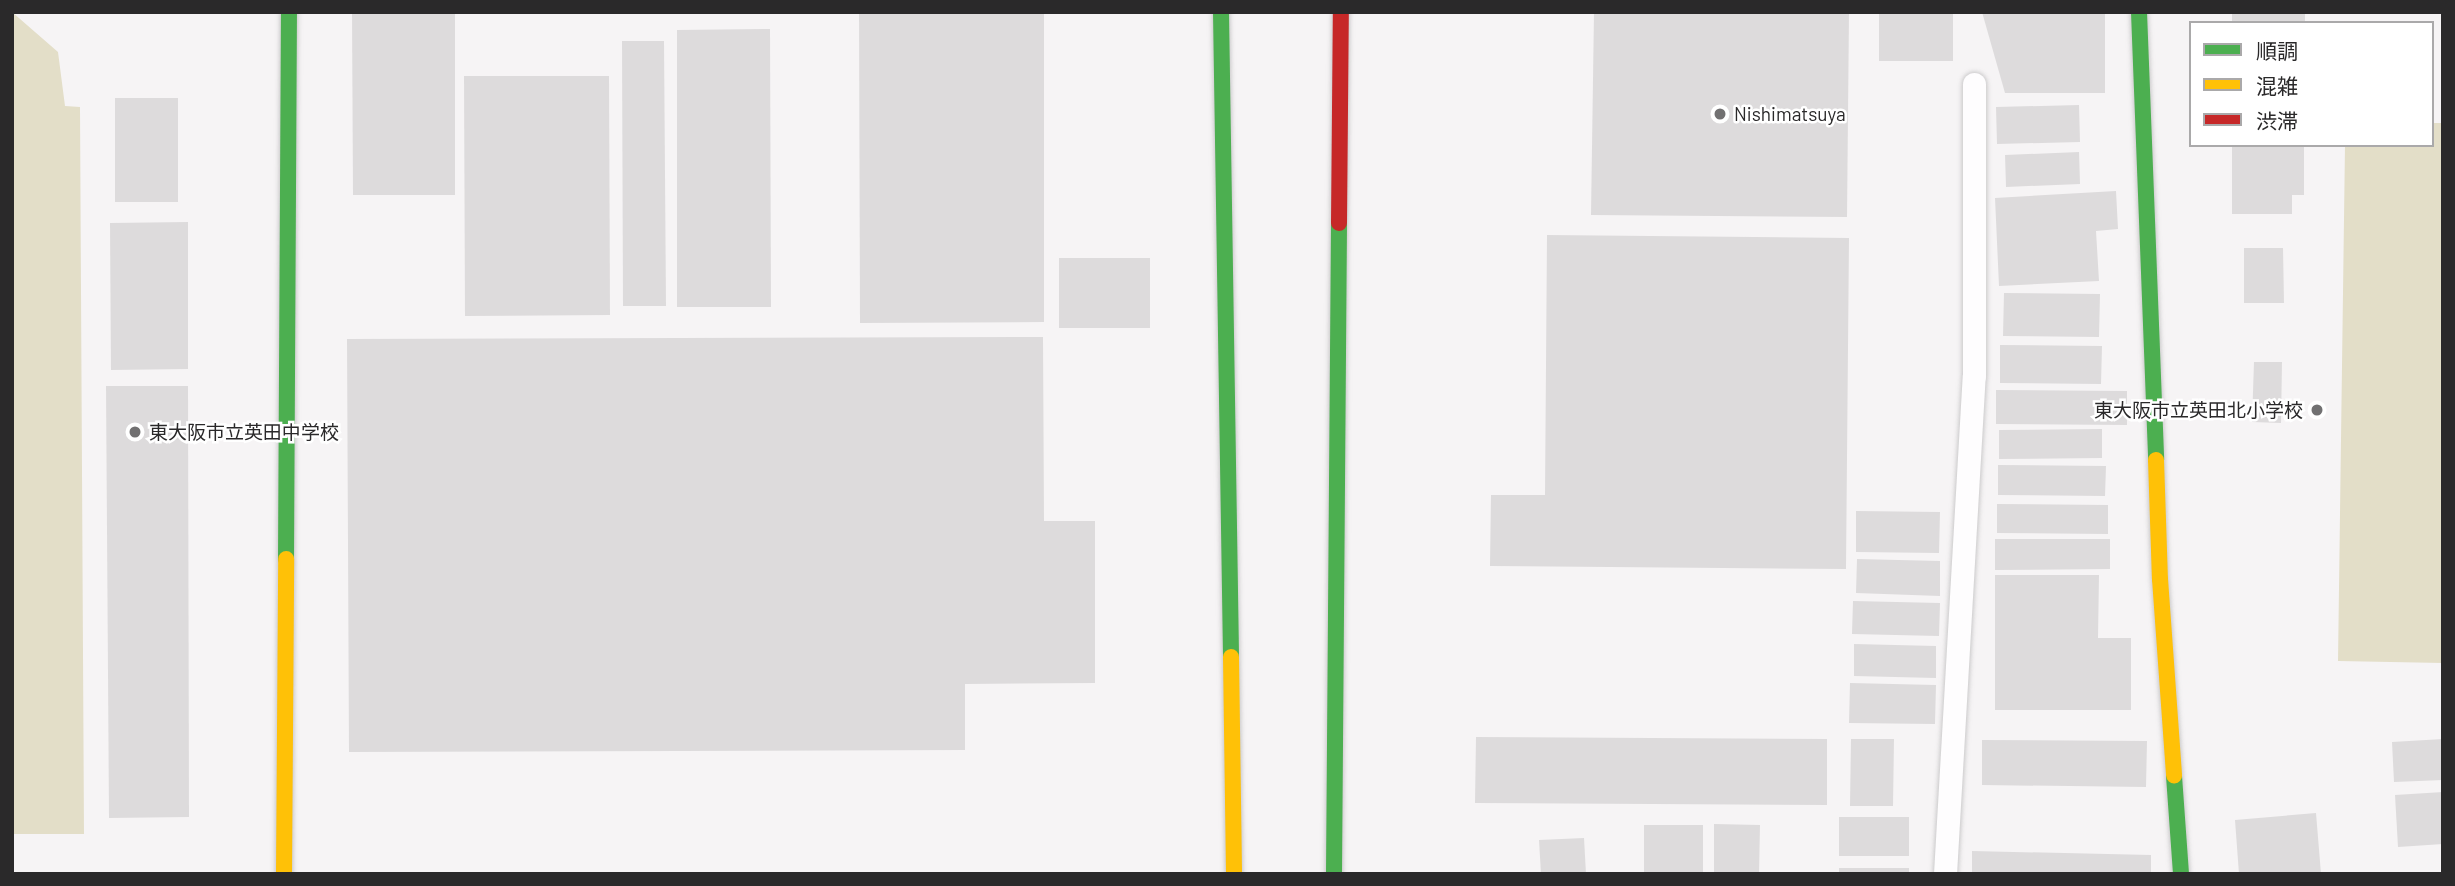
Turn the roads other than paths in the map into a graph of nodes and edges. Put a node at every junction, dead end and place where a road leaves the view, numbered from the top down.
1 (289, 12) edge
2 (1221, 12) edge
3 (1341, 12) edge
4 (2138, 12) edge
5 (1974, 84) dead end
6 (284, 874) edge
7 (1234, 874) edge
8 (1334, 874) edge
9 (1945, 874) edge
10 (2181, 874) edge

1 - 6 street
2 - 7 street
3 - 8 street
4 - 10 street
5 - 9 lane

